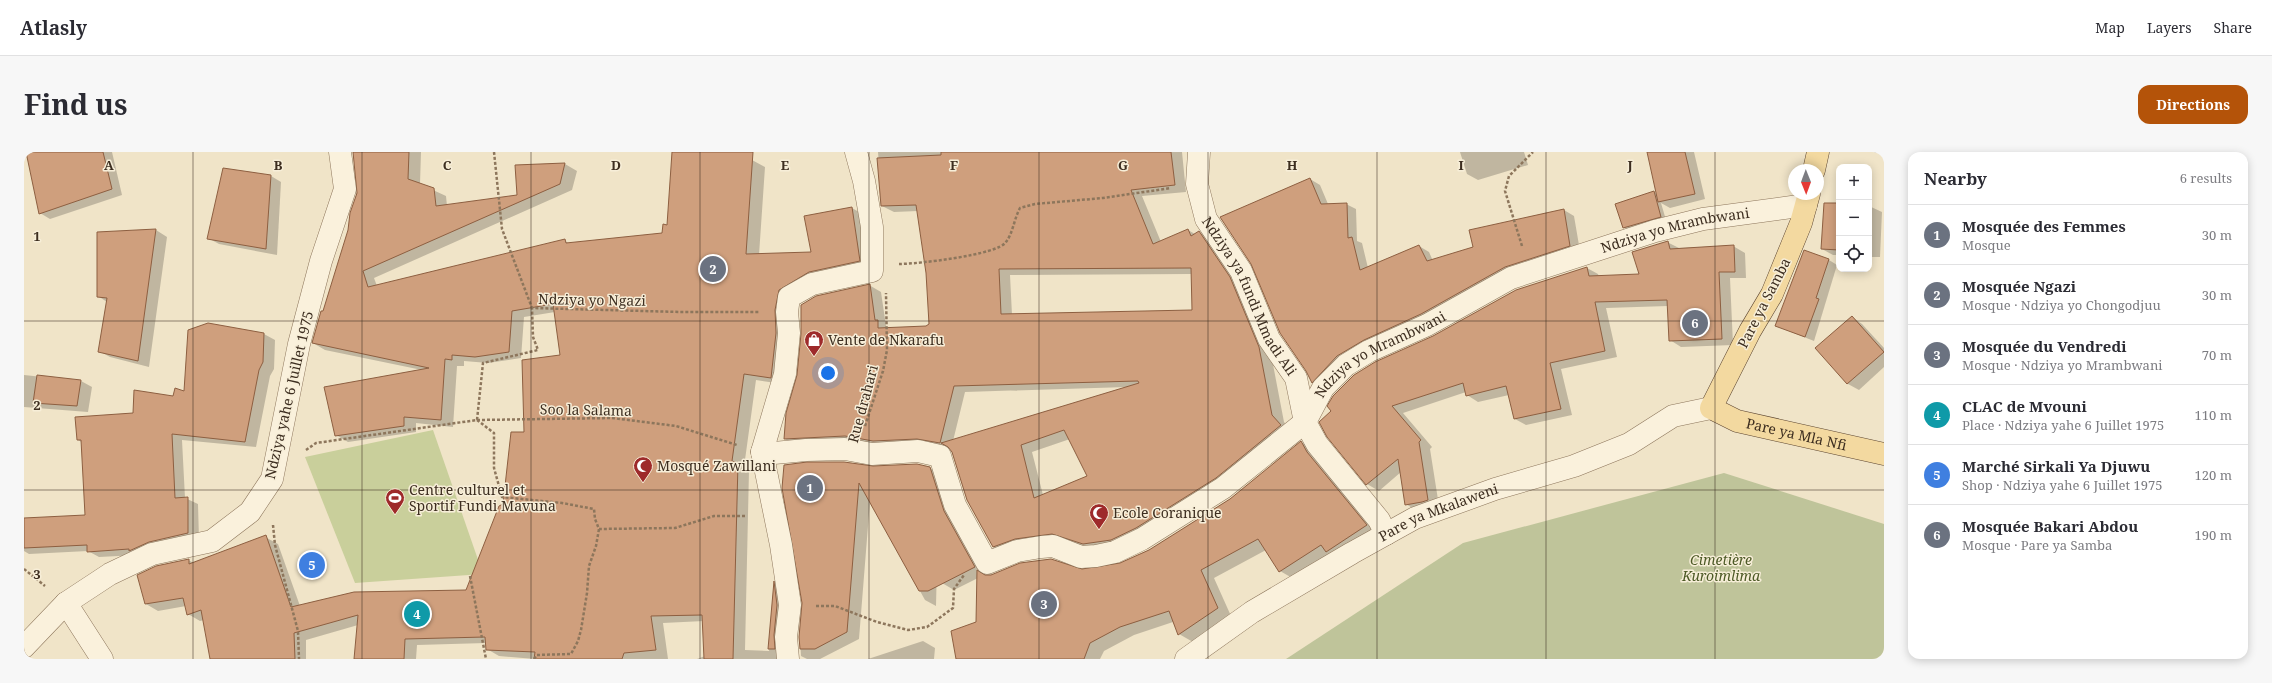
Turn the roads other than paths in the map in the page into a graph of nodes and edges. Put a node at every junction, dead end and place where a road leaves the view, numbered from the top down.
1 (340, 152) edge
2 (856, 152) edge
3 (1198, 152) edge
4 (1818, 152) edge
5 (1815, 164) edge
6 (1802, 200) edge
7 (1807, 200) edge
8 (1711, 408) junction
9 (1305, 422) junction
10 (762, 452) junction
11 (1884, 454) edge
12 (1386, 534) junction
13 (66, 603) junction
14 (24, 647) edge
15 (102, 659) edge
16 (788, 659) edge
17 (1186, 659) edge

1 - 13 street, Ndziya yahe 6 Juillet 1975
2 - 10 street
3 - 9 street, Ndziya ya fundi Mmadi Ali
4 - 5 main road
6 - 9 street, Ndziya yo Mrambwani
7 - 8 main road, Pare ya Samba
8 - 11 main road, Pare ya Mla Nfi
8 - 12 street, Pare ya Mkalaweni
9 - 10 street, Ndziya yo Mrambwani
9 - 12 street, Ndziya ya fundi Mmadi Ali
10 - 16 street
12 - 17 street, Pare ya Mkalaweni
13 - 14 street, Ndziya yahe 6 Juillet 1975
13 - 15 street

